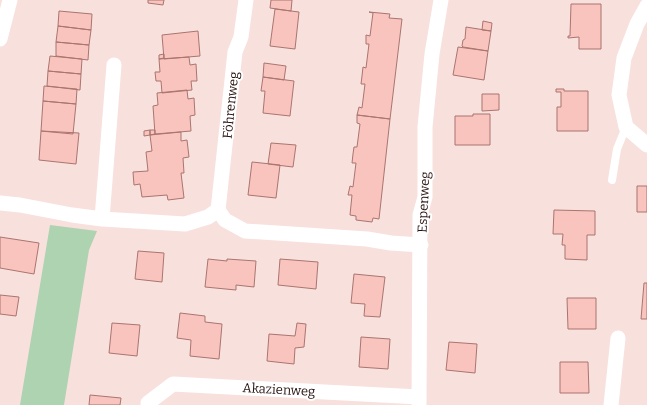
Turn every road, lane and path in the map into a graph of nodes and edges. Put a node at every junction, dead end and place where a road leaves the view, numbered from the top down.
1 (10, 0) edge
2 (246, 0) edge
3 (441, 0) edge
4 (647, 6) edge
5 (0, 39) edge
6 (114, 65) dead end
7 (626, 127) junction
8 (647, 145) edge
9 (612, 180) dead end
10 (0, 203) edge
11 (218, 210) junction
12 (102, 219) junction
13 (421, 245) junction
14 (618, 338) dead end
15 (419, 401) edge
16 (148, 405) edge
17 (611, 405) edge

1 - 5 street
2 - 11 street, Föhrenweg
3 - 13 street, Espenweg
4 - 7 street
6 - 12 street
7 - 8 street
7 - 9 lane
10 - 12 street
11 - 12 street
11 - 13 street
13 - 15 street, Espenweg
14 - 17 street
15 - 16 street, Akazienweg

